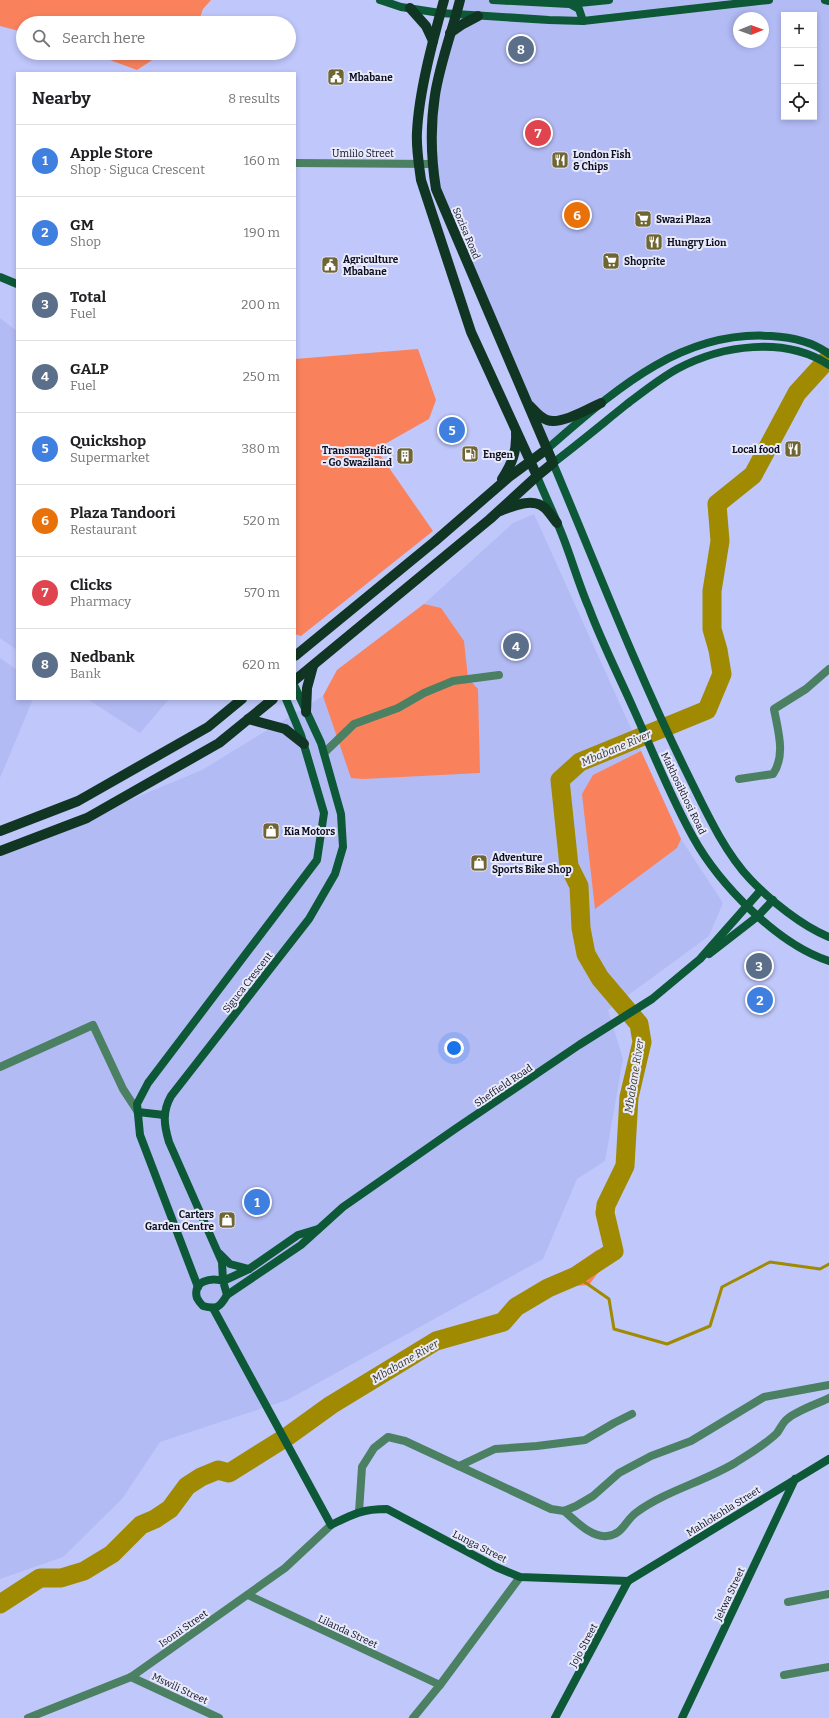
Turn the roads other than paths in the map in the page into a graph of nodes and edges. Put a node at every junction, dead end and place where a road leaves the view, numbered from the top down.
1 (380, 0) edge
2 (444, 0) edge
3 (460, 0) edge
4 (493, 0) edge
5 (609, 0) edge
6 (769, 0) edge
7 (825, 0) edge
8 (829, 1) edge
9 (569, 4) junction
10 (698, 4) edge
11 (410, 8) junction
12 (440, 13) junction
13 (456, 14) junction
14 (478, 16) junction
15 (583, 21) junction
16 (450, 33) junction
17 (433, 41) junction
18 (296, 163) edge
19 (418, 163) junction
20 (432, 164) junction
21 (0, 278) edge
22 (16, 284) edge
23 (829, 354) edge
24 (829, 365) edge
25 (525, 400) junction
26 (601, 403) junction
27 (516, 429) junction
28 (547, 449) junction
29 (530, 460) junction
30 (553, 463) junction
31 (537, 476) junction
32 (495, 489) junction
33 (496, 512) junction
34 (557, 523) junction
35 (299, 647) edge
36 (313, 666) junction
37 (829, 669) edge
38 (499, 675) dead end
39 (296, 679) edge
40 (296, 690) edge
41 (234, 700) edge
42 (241, 700) edge
43 (272, 700) edge
44 (286, 700) edge
45 (228, 711) junction
46 (306, 712) junction
47 (248, 719) junction
48 (304, 744) junction
49 (324, 753) junction
50 (739, 779) dead end
51 (0, 831) edge
52 (0, 851) edge
53 (761, 890) junction
54 (773, 900) junction
55 (746, 905) junction
56 (758, 916) junction
57 (829, 937) edge
58 (700, 959) junction
59 (829, 961) edge
60 (0, 1067) edge
61 (138, 1112) junction
62 (164, 1115) junction
63 (318, 1228) junction
64 (219, 1253) junction
65 (248, 1269) junction
66 (223, 1281) junction
67 (198, 1287) junction
68 (227, 1295) junction
69 (213, 1308) junction
70 (829, 1385) edge
71 (829, 1398) edge
72 (632, 1414) dead end
73 (829, 1459) edge
74 (459, 1466) junction
75 (795, 1478) junction
76 (564, 1511) junction
77 (359, 1512) junction
78 (331, 1525) junction
79 (520, 1577) junction
80 (628, 1581) junction
81 (829, 1594) edge
82 (248, 1595) junction
83 (788, 1602) dead end
84 (829, 1667) edge
85 (784, 1676) dead end
86 (131, 1677) junction
87 (440, 1685) junction
88 (28, 1718) edge
89 (219, 1718) edge
90 (414, 1718) edge
91 (555, 1718) edge
92 (682, 1718) edge

1 - 11 street
2 - 12 main road
3 - 13 main road, Sozisa Road
4 - 9 street
5 - 9 street
6 - 10 street
7 - 8 street
9 - 15 street
10 - 15 street
11 - 12 street
11 - 17 main road
12 - 13 street
12 - 17 main road
13 - 14 street
13 - 16 main road, Sozisa Road
14 - 15 street
14 - 16 main road
16 - 20 main road, Sozisa Road
17 - 19 main road
18 - 19 street, Umlilo Street
19 - 20 street, Umlilo Street
19 - 27 main road
20 - 25 main road, Sozisa Road
21 - 22 street
23 - 26 street
24 - 30 street
25 - 26 main road
25 - 28 main road, Sozisa Road
26 - 28 street
27 - 29 main road
27 - 32 main road
28 - 29 main road
28 - 30 main road, Sozisa Road
29 - 31 main road
29 - 32 main road
30 - 31 main road
30 - 53 street, Makhosikhosi Road
31 - 33 main road
31 - 34 street, Makhosikhosi Road
32 - 35 main road
33 - 34 main road
33 - 36 main road
34 - 55 street, Makhosikhosi Road
36 - 39 main road
36 - 46 main road
37 - 50 street
38 - 49 street
40 - 46 street, Siguca Crescent
41 - 45 main road
42 - 45 main road
43 - 47 main road
44 - 48 street, Siguca Crescent
45 - 51 main road
46 - 49 street, Siguca Crescent
47 - 48 main road
47 - 52 main road
48 - 61 street, Siguca Crescent
49 - 62 street, Siguca Crescent
53 - 54 street, Makhosikhosi Road
53 - 55 street, Sheffield Road
54 - 56 street, Sheffield Road
54 - 57 street, Makhosikhosi Road
55 - 56 street, Makhosikhosi Road
55 - 58 street, Sheffield Road
56 - 58 street, Sheffield Road
56 - 59 street, Makhosikhosi Road
58 - 63 street, Sheffield Road
60 - 61 street
61 - 62 street
61 - 67 street, Siguca Crescent
62 - 64 street
63 - 65 street
63 - 68 street, Sheffield Road
64 - 65 street
64 - 66 street
65 - 66 street
66 - 67 street
66 - 68 street
67 - 69 street
68 - 69 street
69 - 78 street
70 - 76 street
71 - 76 street
72 - 74 street
73 - 75 street, Mahlokohla Street
74 - 76 street
74 - 77 street
75 - 80 street, Mahlokohla Street
75 - 92 street, Jekwa Street
77 - 78 street, Lunga Street
77 - 79 street, Lunga Street
78 - 82 street, Isomi Street
79 - 80 street, Lunga Street
79 - 87 street
80 - 91 street, Jojo Street
81 - 83 street
82 - 86 street, Isomi Street
82 - 87 street, Lilanda Street
84 - 85 street
86 - 88 street, Isomi Street
86 - 89 street, Mswili Street
87 - 90 street

